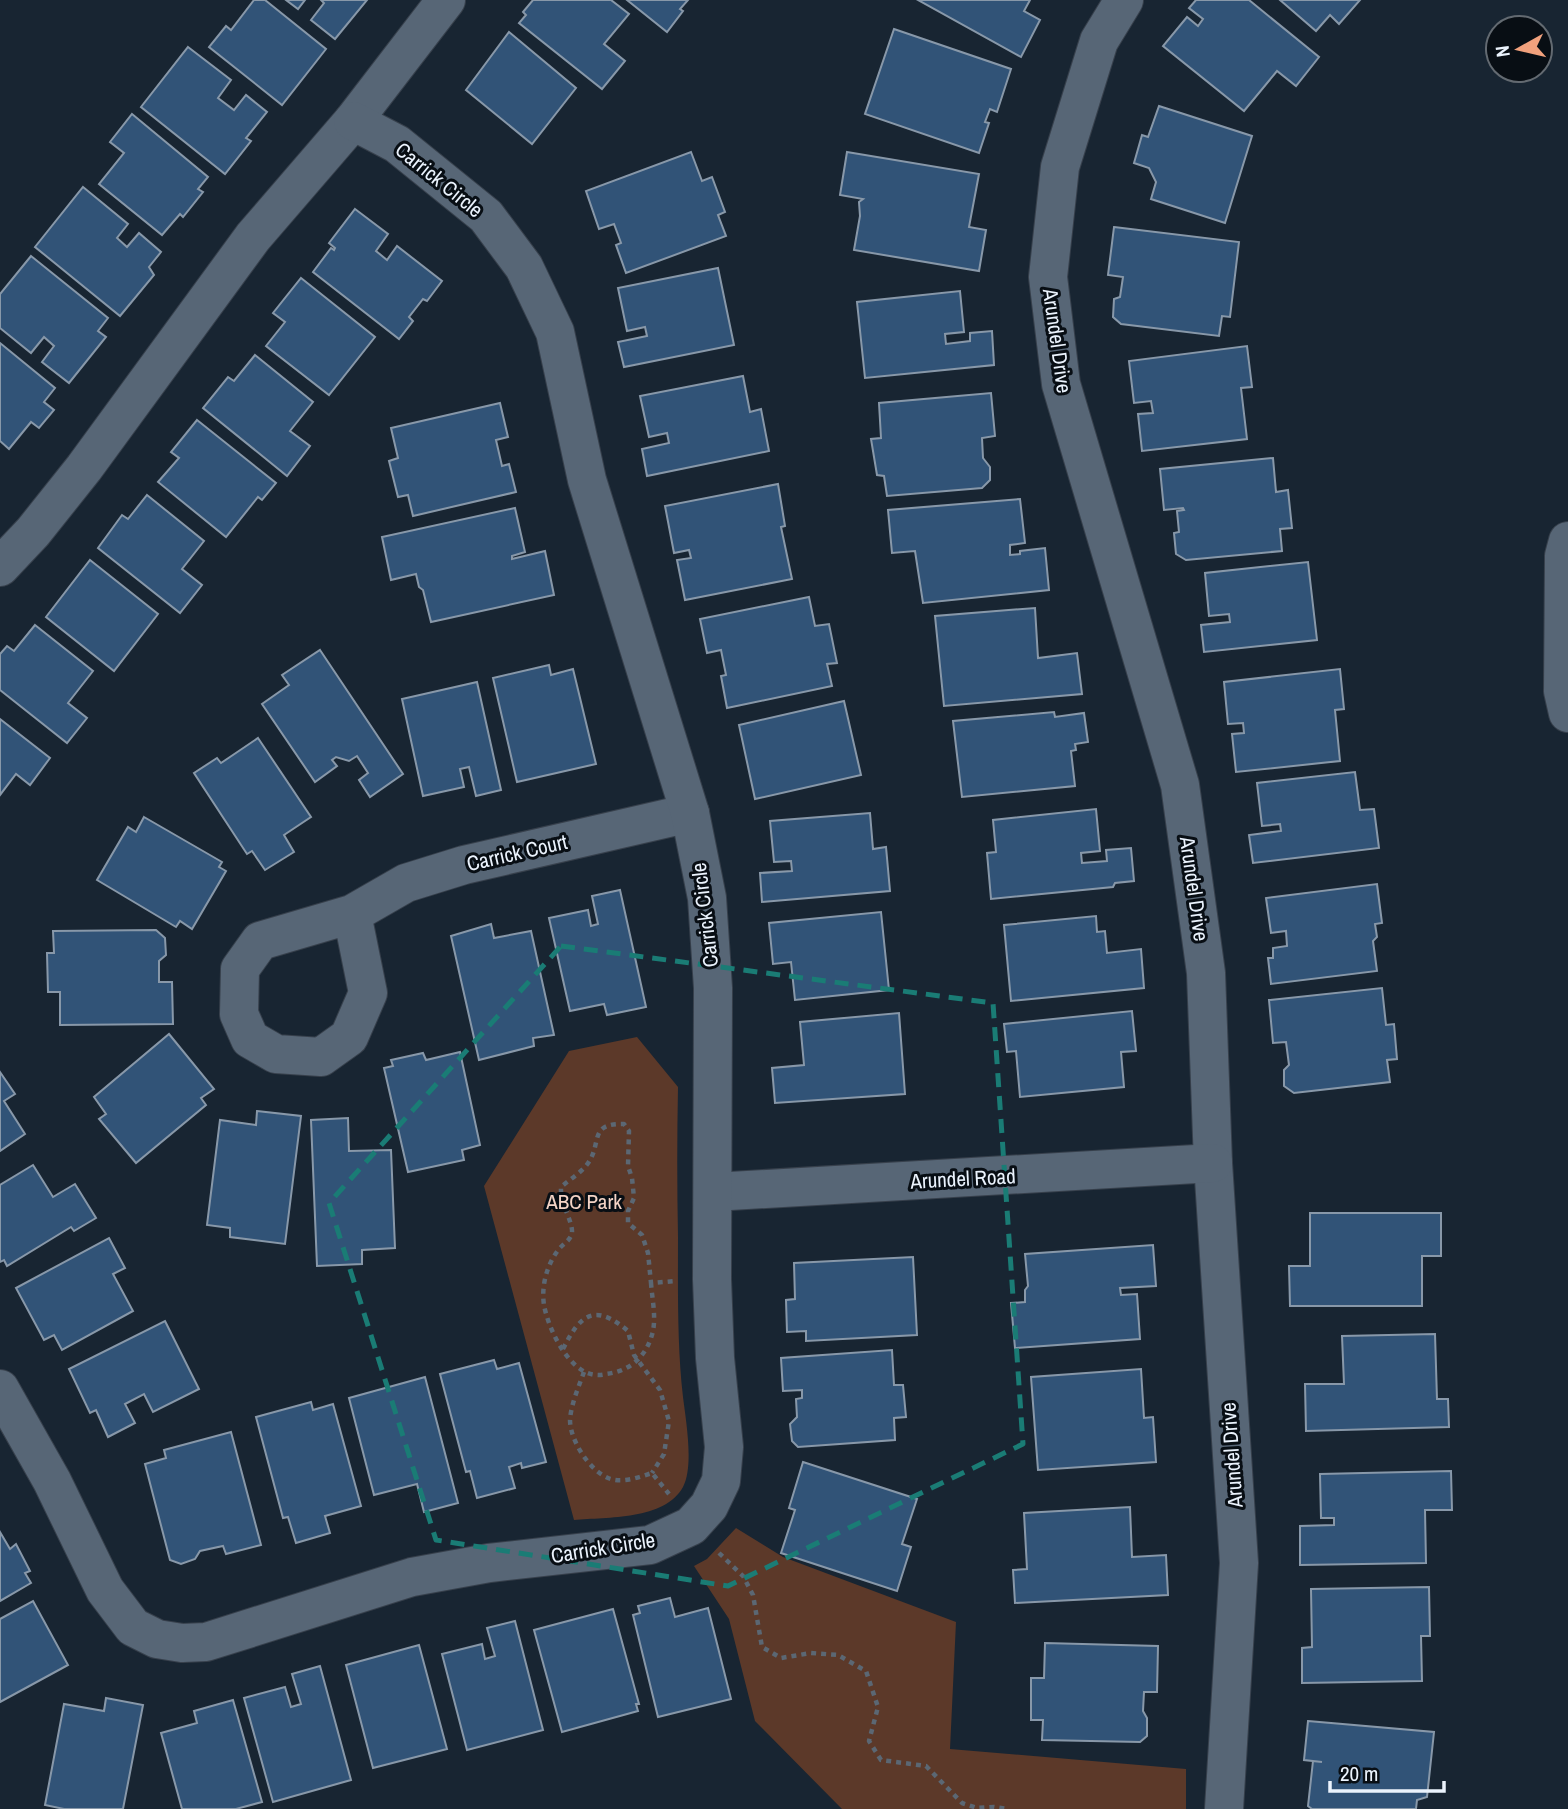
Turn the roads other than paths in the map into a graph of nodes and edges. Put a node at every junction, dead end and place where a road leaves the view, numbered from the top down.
1 (446, 0) edge
2 (1124, 0) edge
3 (353, 121) junction
4 (1568, 541) edge
5 (0, 567) edge
6 (1568, 713) edge
7 (691, 813) junction
8 (352, 914) dead end
9 (1213, 1163) junction
10 (713, 1192) junction
11 (0, 1389) edge
12 (1224, 1809) edge

1 - 3 street
2 - 9 street, Arundel Drive
3 - 5 street
3 - 7 street, Carrick Circle
4 - 6 street
7 - 8 street, Carrick Court
7 - 10 street, Carrick Circle
9 - 10 street, Arundel Road
9 - 12 street, Arundel Drive
10 - 11 street, Carrick Circle

